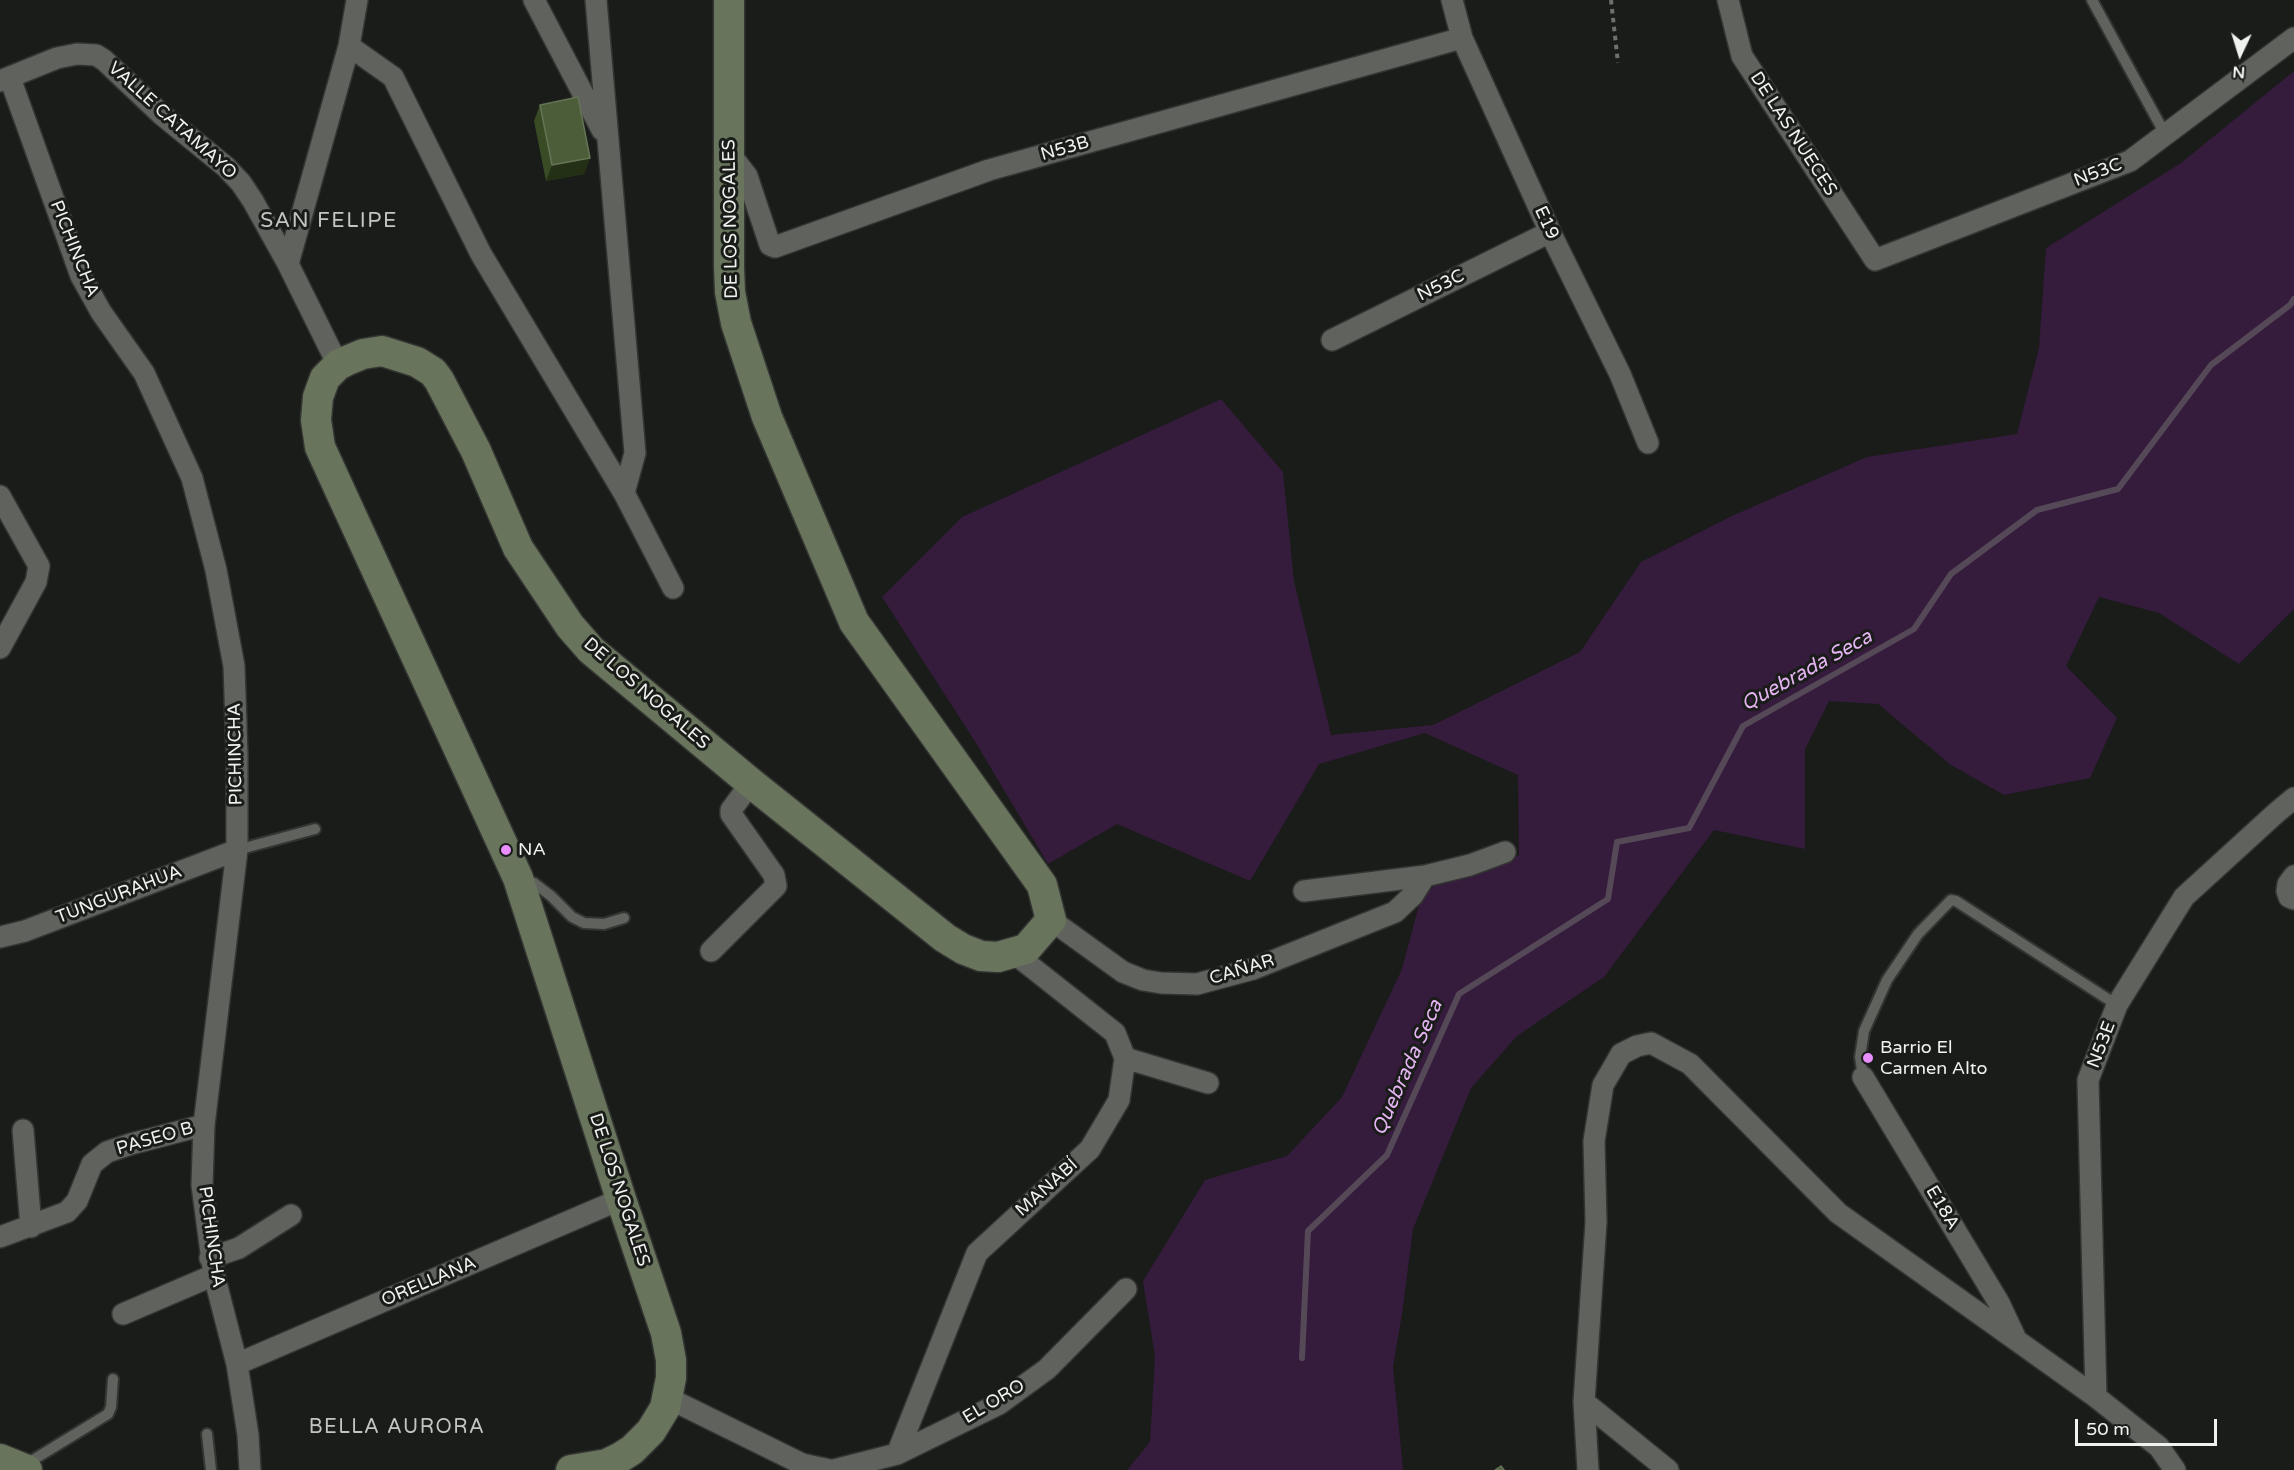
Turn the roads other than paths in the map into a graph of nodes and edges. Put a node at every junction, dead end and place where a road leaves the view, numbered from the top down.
1 (357, 0) edge
2 (534, 0) edge
3 (596, 0) edge
4 (729, 0) edge
5 (1452, 0) edge
6 (1728, 0) edge
7 (2092, 0) edge
8 (1462, 38) junction
9 (2294, 38) edge
10 (349, 46) junction
11 (5, 79) edge
12 (2165, 134) junction
13 (608, 141) junction
14 (730, 154) junction
15 (1550, 232) junction
16 (1875, 260) joint
17 (288, 264) junction
18 (1332, 340) dead end
19 (338, 365) junction
20 (1648, 443) dead end
21 (624, 493) junction
22 (0, 496) edge
23 (673, 588) dead end
24 (0, 648) edge
25 (751, 783) junction
26 (2294, 798) edge
27 (315, 829) dead end
28 (237, 850) junction
29 (1505, 852) dead end
30 (1425, 876) junction
31 (2294, 876) edge
32 (518, 878) junction
33 (1304, 891) dead end
34 (2294, 899) edge
35 (624, 918) dead end
36 (1051, 920) junction
37 (0, 937) edge
38 (711, 951) dead end
39 (1015, 954) junction
40 (2117, 1005) junction
41 (1125, 1058) junction
42 (1863, 1077) joint
43 (1208, 1083) dead end
44 (204, 1125) junction
45 (23, 1130) dead end
46 (621, 1200) junction
47 (291, 1215) dead end
48 (31, 1227) junction
49 (0, 1237) edge
50 (212, 1266) junction
51 (1126, 1289) dead end
52 (123, 1314) dead end
53 (2017, 1340) junction
54 (237, 1364) junction
55 (113, 1379) dead end
56 (2096, 1397) junction
57 (666, 1398) junction
58 (1584, 1402) junction
59 (207, 1434) dead end
60 (897, 1455) junction
61 (16, 1466) edge
62 (211, 1470) edge
63 (250, 1470) edge
64 (571, 1470) edge
65 (830, 1470) edge
66 (834, 1470) edge
67 (1588, 1470) edge
68 (1668, 1470) edge
69 (2175, 1470) edge

1 - 10 street
2 - 13 street
3 - 13 street
4 - 14 street, DE LOS NOGALES
5 - 8 street, E19
6 - 16 street, DE LAS NUECES
7 - 12 lane
8 - 14 street, N53B
8 - 15 street, E19
9 - 12 street, N53C
10 - 17 street
10 - 21 street
11 - 17 street, VALLE CATAMAYO
11 - 28 street, PICHINCHA
12 - 16 street, N53C
13 - 21 street
14 - 36 street, DE LOS NOGALES
15 - 18 street, N53C
15 - 20 street, E19
17 - 19 street, VALLE CATAMAYO
19 - 25 street, DE LOS NOGALES
19 - 32 street, DE LOS NOGALES
21 - 23 street
22 - 24 street
25 - 38 street
25 - 39 street, DE LOS NOGALES
26 - 40 street, N53E
27 - 28 lane
28 - 37 street, TUNGURAHUA
28 - 44 street, PICHINCHA
29 - 30 street
30 - 33 street
30 - 36 street, CAÑAR
31 - 34 street
32 - 35 lane
32 - 46 street, DE LOS NOGALES
36 - 39 street
39 - 41 street
40 - 42 lane
40 - 56 street, N53E
41 - 43 street
41 - 60 street, MANABÍ
42 - 53 street, E18A
44 - 48 street, PASEO B
44 - 50 street, PICHINCHA
45 - 48 street
46 - 54 street, ORELLANA
46 - 57 street, DE LOS NOGALES
47 - 50 street
48 - 49 street, PASEO B
50 - 52 street
50 - 54 street, PICHINCHA
51 - 60 street, EL ORO
53 - 56 street
53 - 58 street
54 - 63 street, PICHINCHA
55 - 61 lane
56 - 69 street
57 - 64 street, DE LOS NOGALES
57 - 65 street
58 - 67 street
58 - 68 street
59 - 62 lane
60 - 66 street, EL ORO

